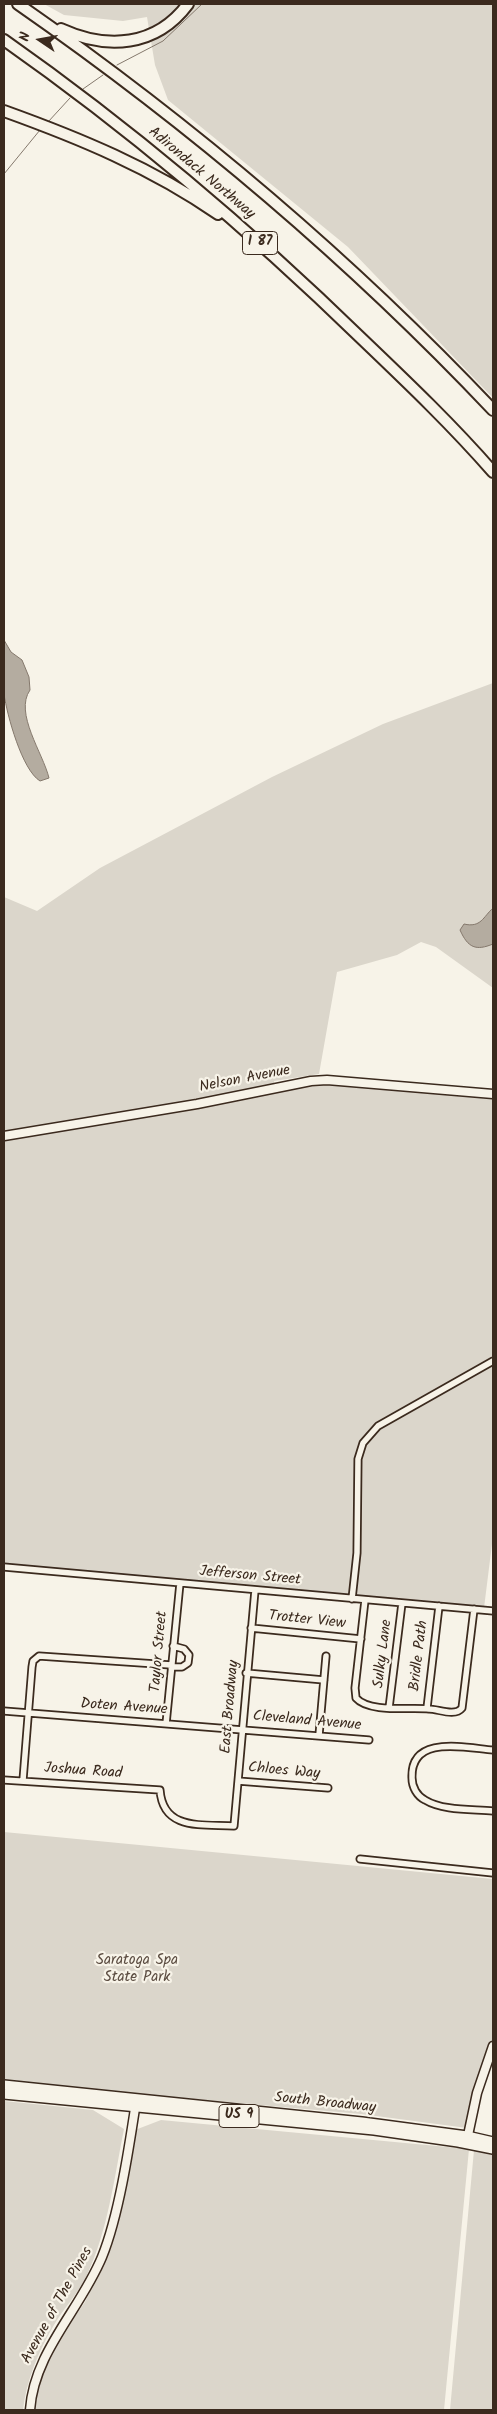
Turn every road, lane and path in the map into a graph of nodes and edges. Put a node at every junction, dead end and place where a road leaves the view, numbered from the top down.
1 (18, 4) edge
2 (188, 4) edge
3 (36, 16) junction
4 (4, 40) edge
5 (4, 111) edge
6 (265, 248) junction
7 (493, 410) edge
8 (493, 472) edge
9 (493, 1094) edge
10 (4, 1136) edge
11 (493, 1361) edge
12 (4, 1567) edge
13 (180, 1583) junction
14 (255, 1590) junction
15 (352, 1599) junction
16 (365, 1600) junction
17 (402, 1603) junction
18 (439, 1606) junction
19 (474, 1609) junction
20 (493, 1610) edge
21 (251, 1628) junction
22 (361, 1639) junction
23 (173, 1646) junction
24 (326, 1656) dead end
25 (171, 1666) junction
26 (246, 1673) junction
27 (324, 1680) junction
28 (389, 1708) junction
29 (427, 1708) junction
30 (4, 1711) edge
31 (28, 1713) junction
32 (166, 1724) junction
33 (242, 1729) junction
34 (319, 1735) junction
35 (370, 1740) dead end
36 (493, 1750) edge
37 (4, 1780) edge
38 (23, 1780) junction
39 (238, 1781) junction
40 (328, 1788) dead end
41 (493, 1811) edge
42 (234, 1826) joint
43 (360, 1859) dead end
44 (493, 1873) edge
45 (493, 2046) edge
46 (4, 2085) edge
47 (4, 2094) edge
48 (136, 2102) junction
49 (467, 2140) junction
50 (493, 2142) edge
51 (493, 2149) edge
52 (30, 2410) edge

1 - 3 highway, Adirondack Northway / I 87
2 - 3 highway
3 - 7 highway, Adirondack Northway / I 87
4 - 6 highway, Adirondack Northway / I 87
5 - 6 highway
6 - 8 highway, Adirondack Northway / I 87
9 - 10 street, Nelson Avenue
11 - 15 street
12 - 13 street, Jefferson Street
13 - 14 street, Jefferson Street
13 - 23 street, Taylor Street
14 - 15 street, Jefferson Street
14 - 21 street, East Broadway
15 - 16 street, Jefferson Street
16 - 17 street, Jefferson Street
16 - 22 street
17 - 18 street, Jefferson Street
17 - 28 street, Sulky Lane
18 - 19 street, Jefferson Street
18 - 29 street, Bridle Path
19 - 20 street, Jefferson Street
19 - 29 street
21 - 22 street, Trotter View
21 - 26 street, East Broadway
22 - 28 street
23 - 25 street, Taylor Street
23 - 25 street
24 - 27 street
25 - 31 street
25 - 32 street, Taylor Street
26 - 27 street
26 - 33 street, East Broadway
27 - 34 street
28 - 29 street
30 - 31 street, Doten Avenue
31 - 32 street, Doten Avenue
31 - 38 street
32 - 33 street, Doten Avenue
33 - 34 street, Cleveland Avenue
33 - 39 street, East Broadway
34 - 35 street, Cleveland Avenue
36 - 41 street
37 - 38 street, Joshua Road
38 - 42 street, Joshua Road
39 - 40 street, Chloes Way
39 - 42 street, East Broadway
43 - 44 street
45 - 49 street
46 - 48 main road, South Broadway / US 9
47 - 48 main road, South Broadway / US 9
48 - 49 main road, South Broadway / US 9
48 - 52 street, Avenue of The Pines
49 - 50 main road, South Broadway / US 9
49 - 51 main road, South Broadway / US 9

